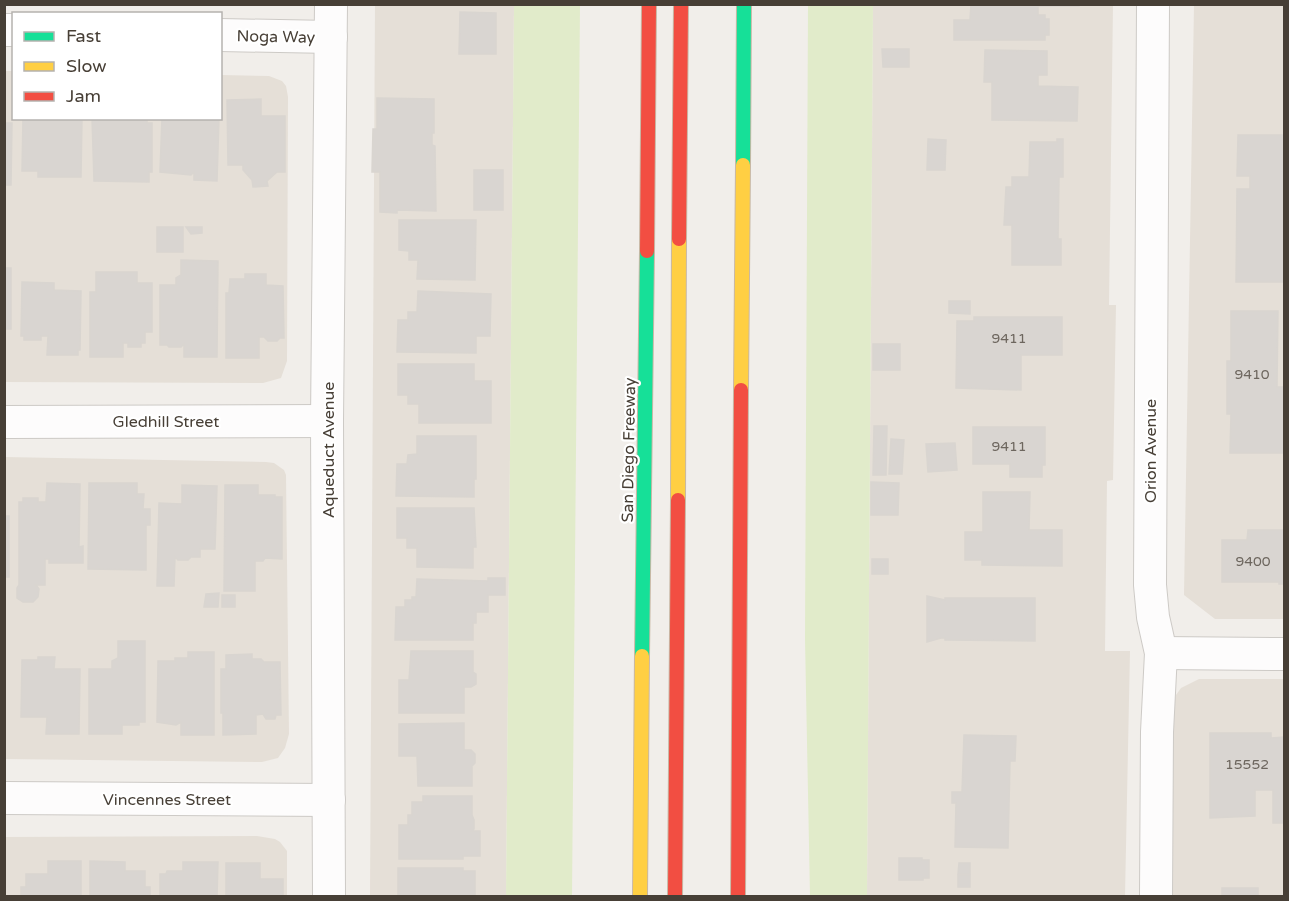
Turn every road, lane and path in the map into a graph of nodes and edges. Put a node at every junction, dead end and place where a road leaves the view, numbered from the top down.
1 (331, 4) edge
2 (649, 4) edge
3 (681, 4) edge
4 (744, 4) edge
5 (1153, 4) edge
6 (222, 35) edge
7 (331, 37) junction
8 (327, 421) junction
9 (4, 422) edge
10 (1161, 653) junction
11 (1284, 654) edge
12 (4, 798) edge
13 (329, 800) junction
14 (329, 897) edge
15 (640, 897) edge
16 (675, 897) edge
17 (738, 897) edge
18 (1156, 897) edge

1 - 7 street, Aqueduct Avenue
2 - 15 highway, San Diego Freeway
3 - 16 highway
4 - 17 highway
5 - 10 street, Orion Avenue
6 - 7 street, Noga Way
7 - 8 street, Aqueduct Avenue
8 - 9 street, Gledhill Street
8 - 13 street, Aqueduct Avenue
10 - 11 street
10 - 18 street, Orion Avenue
12 - 13 street, Vincennes Street
13 - 14 street, Aqueduct Avenue

